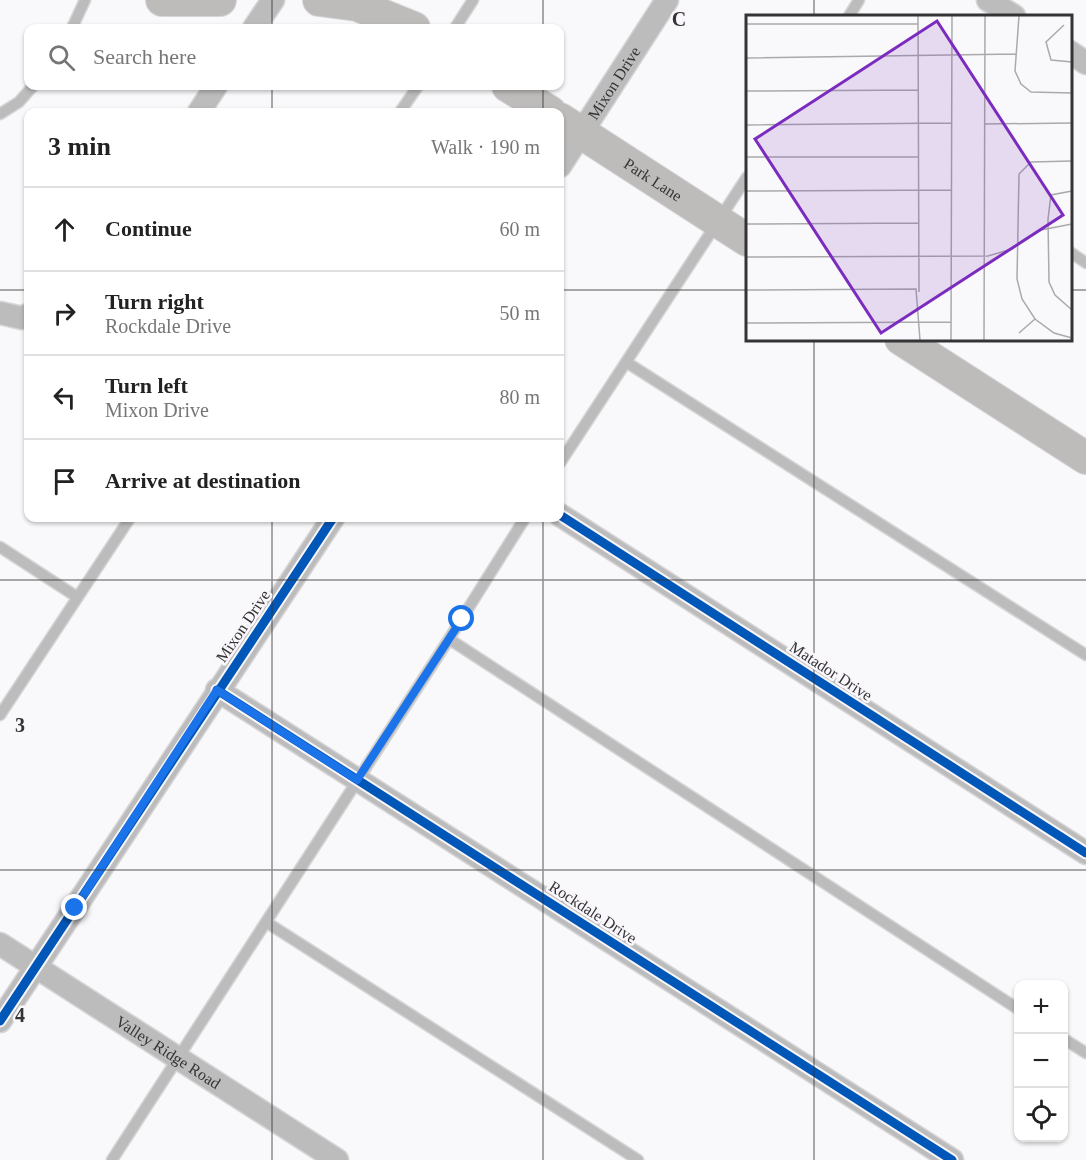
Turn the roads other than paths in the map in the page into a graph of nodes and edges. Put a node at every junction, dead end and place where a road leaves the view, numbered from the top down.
1 (85, 0) edge
2 (162, 0) edge
3 (220, 0) edge
4 (273, 0) edge
5 (319, 0) edge
6 (473, 0) edge
7 (667, 0) edge
8 (859, 0) edge
9 (988, 0) edge
10 (850, 15) edge
11 (1012, 15) edge
12 (74, 24) edge
13 (257, 24) edge
14 (404, 24) edge
15 (458, 24) edge
16 (1071, 53) edge
17 (1086, 63) edge
18 (30, 90) edge
19 (213, 90) edge
20 (415, 90) edge
21 (514, 90) edge
22 (202, 108) edge
23 (403, 108) edge
24 (544, 108) edge
25 (0, 114) edge
26 (570, 125) edge
27 (564, 150) edge
28 (746, 179) edge
29 (719, 221) junction
30 (746, 239) edge
31 (1071, 253) edge
32 (1086, 263) edge
33 (0, 313) edge
34 (24, 317) edge
35 (903, 340) edge
36 (626, 362) junction
37 (564, 457) edge
38 (1086, 458) edge
39 (564, 518) edge
40 (127, 522) edge
41 (330, 522) edge
42 (522, 522) edge
43 (0, 547) edge
44 (77, 597) junction
45 (449, 639) junction
46 (1086, 654) edge
47 (217, 690) junction
48 (0, 715) edge
49 (357, 780) junction
50 (1086, 853) edge
51 (266, 922) junction
52 (0, 944) edge
53 (36, 967) junction
54 (1014, 1007) edge
55 (0, 1021) edge
56 (1068, 1042) edge
57 (1086, 1053) edge
58 (179, 1058) junction
59 (112, 1160) edge
60 (337, 1160) edge
61 (638, 1160) edge
62 (952, 1160) edge

1 - 12 lane
2 - 3 street
4 - 13 street
5 - 14 street
6 - 15 lane
7 - 26 street, Mixon Drive
8 - 10 lane
9 - 11 street
16 - 17 street
18 - 25 lane
19 - 22 street
20 - 23 lane
21 - 24 street
26 - 27 street, Mixon Drive
26 - 29 street, Park Lane
28 - 29 lane
29 - 30 street, Park Lane
29 - 36 lane
31 - 32 lane
33 - 34 street
35 - 38 street
36 - 37 lane
36 - 46 lane
39 - 50 street, Matador Drive
40 - 44 lane
41 - 47 street, Mixon Drive
42 - 45 lane
43 - 44 lane
44 - 48 lane
45 - 49 lane
45 - 54 lane
47 - 49 street, Rockdale Drive
47 - 53 street, Mixon Drive
49 - 51 lane
49 - 62 street, Rockdale Drive
51 - 58 lane
51 - 61 lane
52 - 53 street, Valley Ridge Road
53 - 55 street, Mixon Drive
53 - 58 street, Valley Ridge Road
56 - 57 lane
58 - 59 lane
58 - 60 street, Valley Ridge Road

